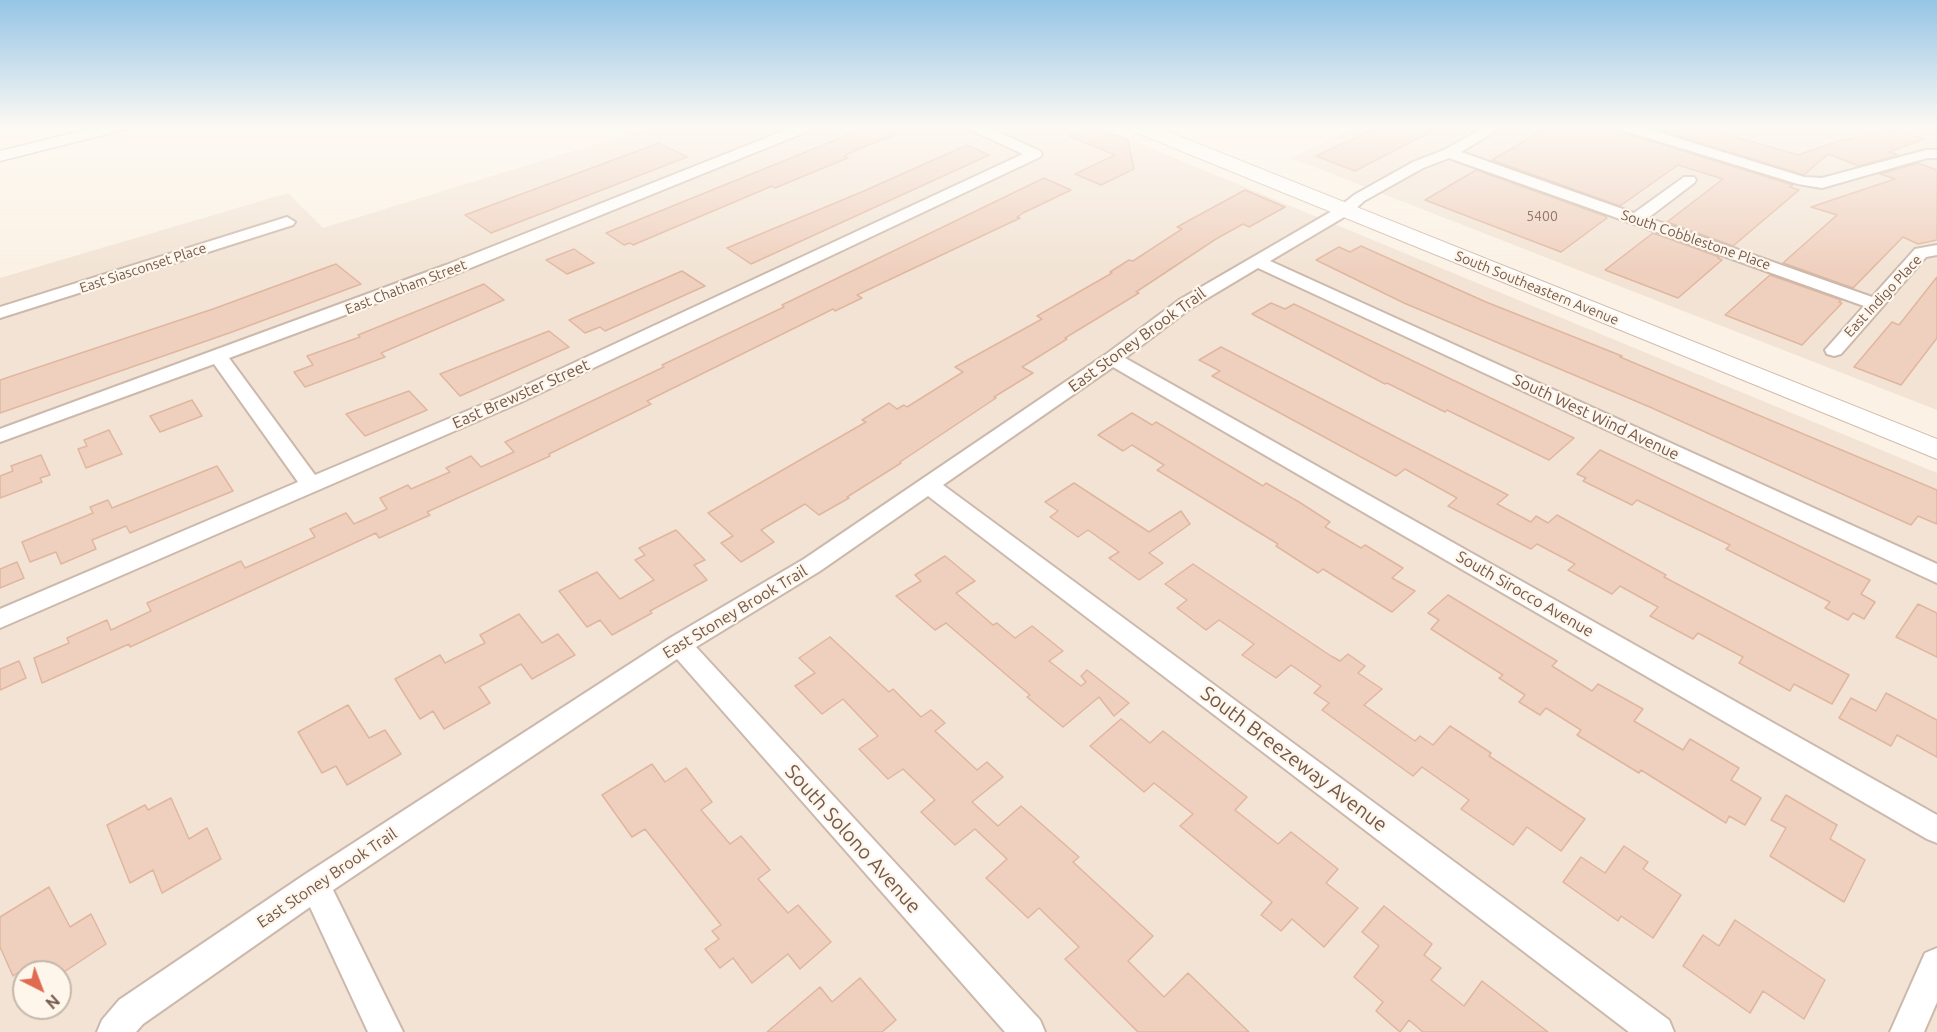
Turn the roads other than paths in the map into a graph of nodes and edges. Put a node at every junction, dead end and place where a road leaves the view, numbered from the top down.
1 (688, 174) edge
2 (992, 174) edge
3 (1275, 174) edge
4 (1290, 174) edge
5 (1430, 174) edge
6 (1509, 174) edge
7 (1781, 174) edge
8 (1854, 174) edge
9 (1689, 180) dead end
10 (1360, 204) junction
11 (1636, 219) junction
12 (287, 222) dead end
13 (1937, 250) edge
14 (1256, 261) junction
15 (1876, 304) junction
16 (0, 313) edge
17 (1834, 350) dead end
18 (219, 357) junction
19 (1112, 359) junction
20 (1937, 426) edge
21 (0, 436) edge
22 (1937, 450) edge
23 (311, 485) junction
24 (930, 486) junction
25 (1937, 574) edge
26 (0, 619) edge
27 (679, 645) junction
28 (1937, 830) edge
29 (315, 885) junction
30 (1937, 964) edge
31 (114, 1032) edge
32 (386, 1032) edge
33 (1028, 1032) edge
34 (1657, 1032) edge
35 (1907, 1032) edge

1 - 18 street, East Chatham Street
2 - 23 street, East Brewster Street
3 - 10 main road, South Southeastern Avenue
4 - 10 main road, South Southeastern Avenue
5 - 10 street, East Stoney Brook Trail
6 - 11 street, South Cobblestone Place
7 - 8 street
9 - 11 street
10 - 14 street, East Stoney Brook Trail
10 - 20 main road, South Southeastern Avenue
10 - 22 main road, South Southeastern Avenue
11 - 15 street, South Cobblestone Place
12 - 16 street, East Siasconset Place
13 - 15 street, East Indigo Place
14 - 19 street, East Stoney Brook Trail
14 - 25 street, South West Wind Avenue
15 - 17 street, East Indigo Place
18 - 21 street, East Chatham Street
18 - 23 street
19 - 24 street, East Stoney Brook Trail
19 - 28 street, South Sirocco Avenue
23 - 26 street, East Brewster Street
24 - 27 street, East Stoney Brook Trail
24 - 34 street, South Breezeway Avenue
27 - 29 street, East Stoney Brook Trail
27 - 33 street, South Solono Avenue
29 - 31 street, East Stoney Brook Trail
29 - 32 street
30 - 35 street

